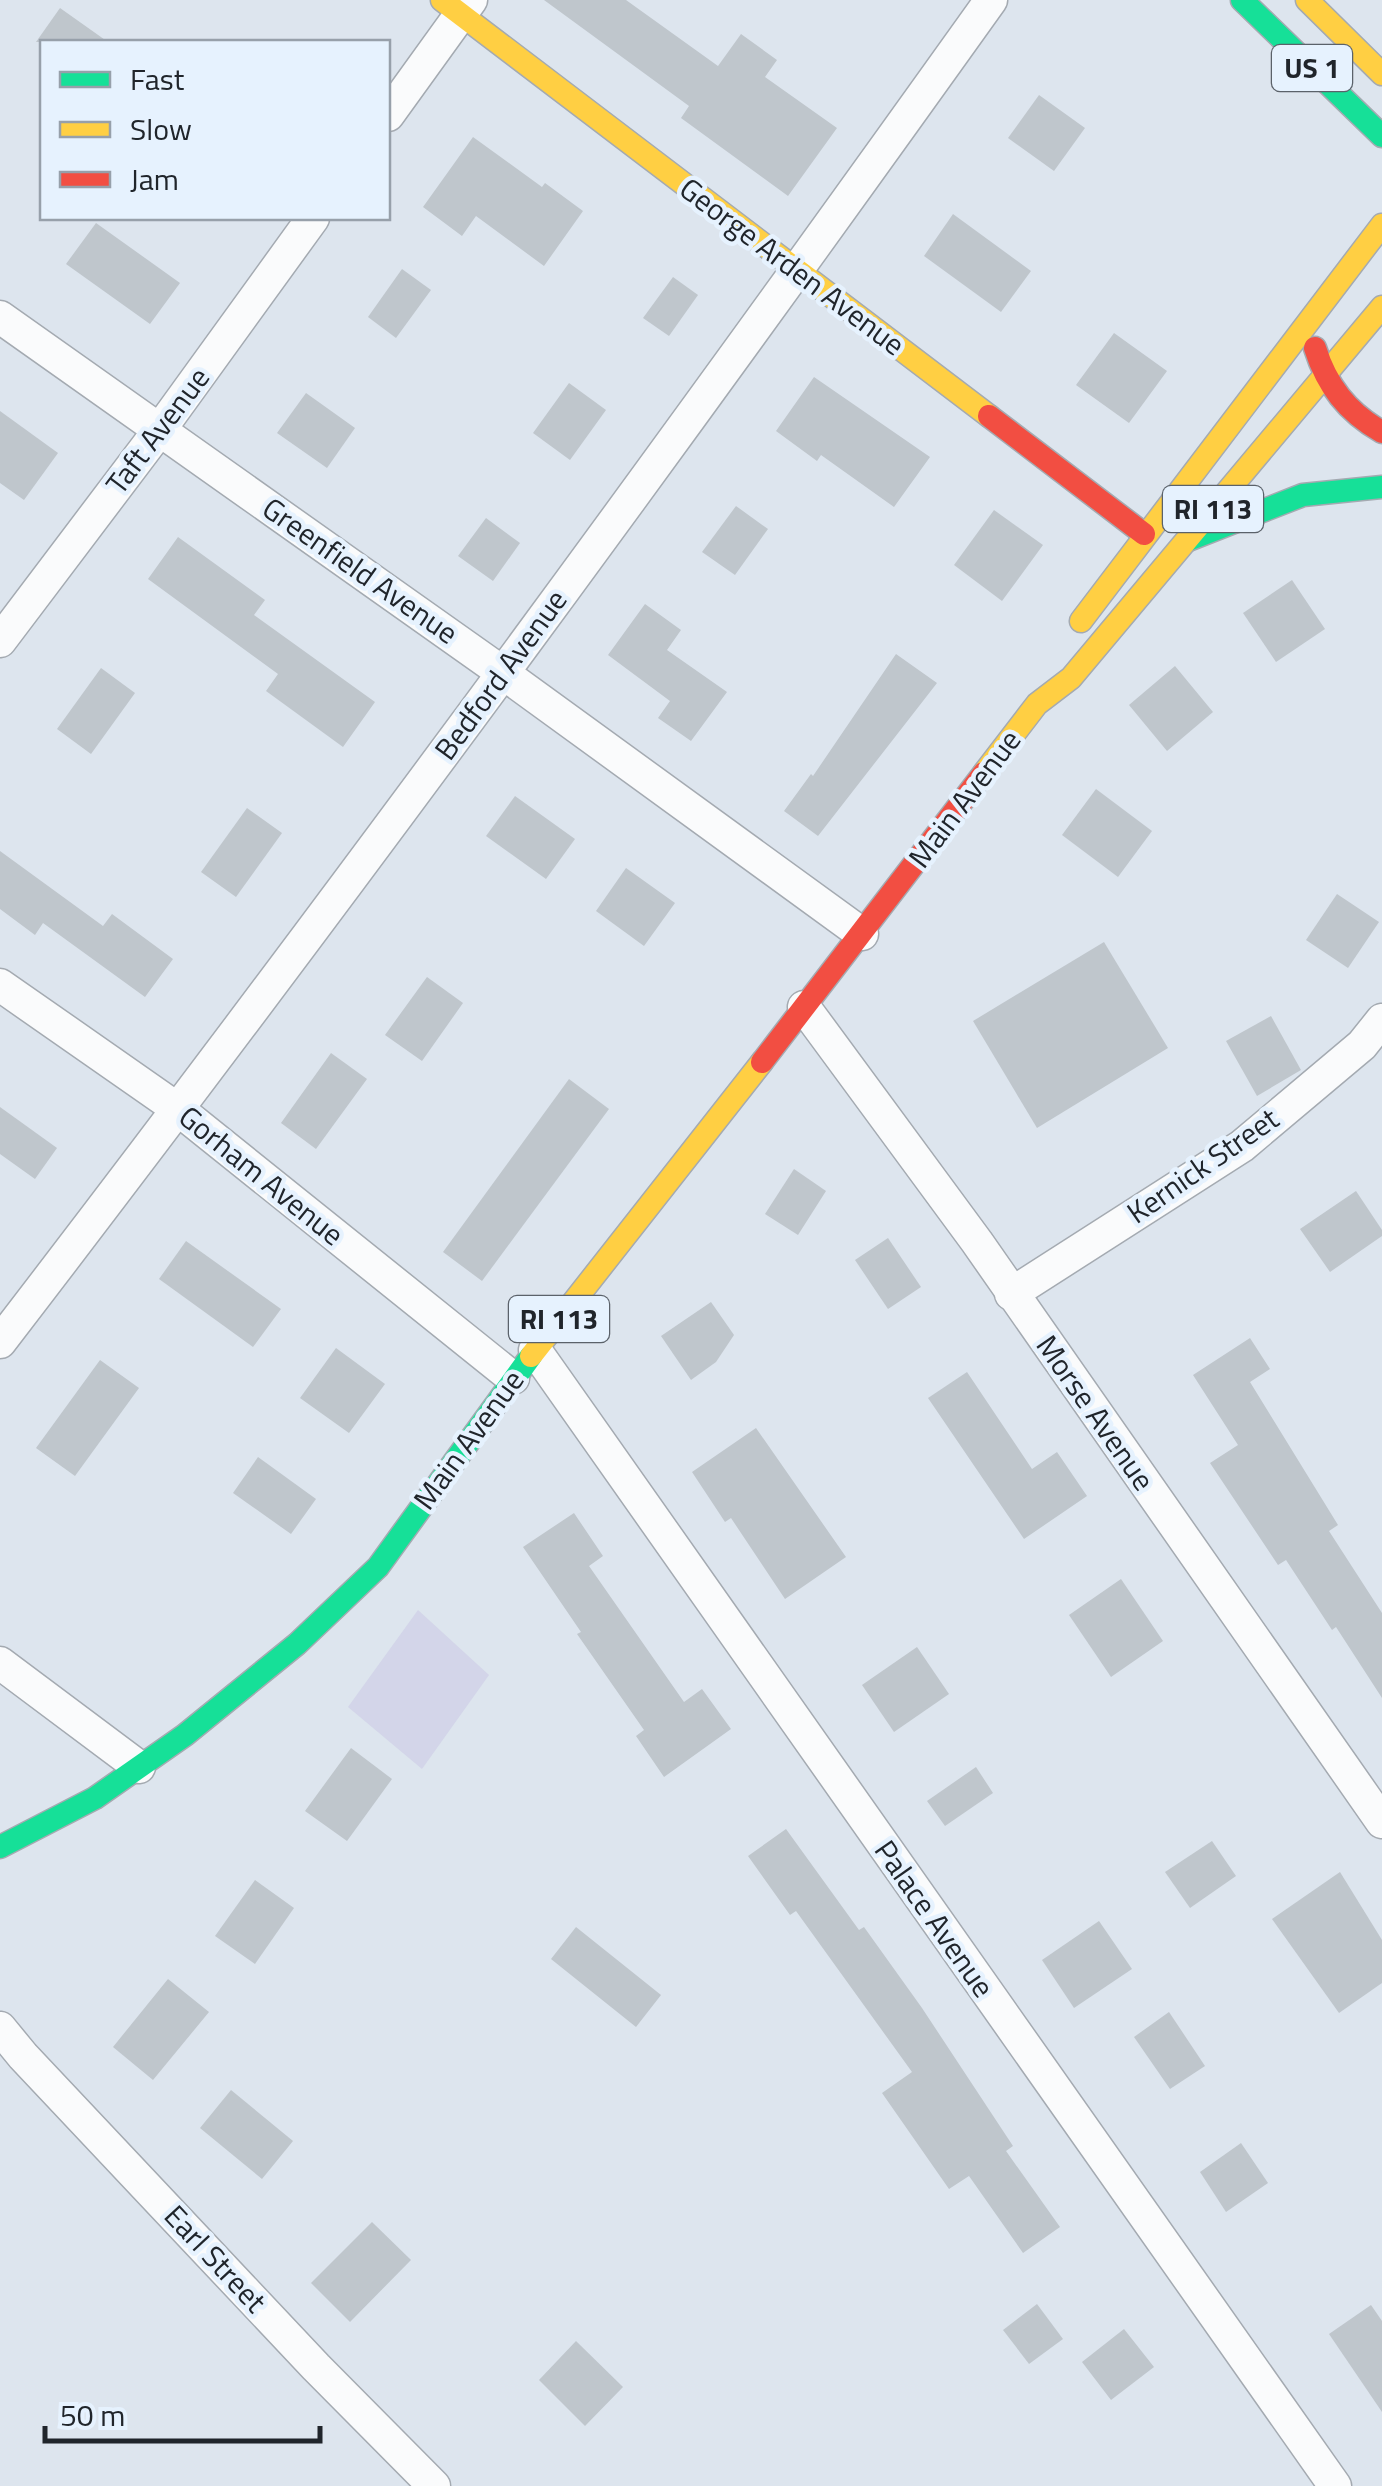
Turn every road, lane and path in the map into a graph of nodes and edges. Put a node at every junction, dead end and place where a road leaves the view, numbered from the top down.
1 (992, 0) edge
2 (1242, 0) edge
3 (1307, 0) edge
4 (458, 5) edge
5 (1382, 74) edge
6 (390, 112) edge
7 (1382, 136) edge
8 (313, 220) edge
9 (1382, 224) edge
10 (797, 272) junction
11 (1336, 286) junction
12 (1382, 306) edge
13 (0, 317) edge
14 (1324, 377) junction
15 (161, 428) junction
16 (1382, 432) edge
17 (1382, 487) edge
18 (1144, 534) junction
19 (1188, 540) junction
20 (1071, 635) dead end
21 (0, 641) edge
22 (1050, 664) dead end
23 (504, 672) junction
24 (1037, 704) junction
25 (862, 934) junction
26 (0, 985) edge
27 (804, 1007) junction
28 (1375, 1043) edge
29 (178, 1110) junction
30 (1011, 1294) junction
31 (0, 1342) edge
32 (535, 1350) junction
33 (513, 1378) junction
34 (0, 1662) edge
35 (139, 1767) junction
36 (1382, 1822) edge
37 (0, 1848) edge
38 (0, 2028) edge
39 (434, 2486) edge
40 (1335, 2486) edge

1 - 10 street, Bedford Avenue
2 - 7 main road, US 1
3 - 5 main road, US 1
4 - 6 street
4 - 10 main road, George Arden Avenue
8 - 15 street, Taft Avenue
9 - 11 main road, RI 113
10 - 18 main road, George Arden Avenue
10 - 23 street, Bedford Avenue
11 - 14 main road
11 - 18 main road, RI 113
12 - 14 main road, Main Avenue / RI 113
13 - 15 street, Greenfield Avenue
14 - 16 main road
14 - 19 main road, Main Avenue / RI 113
15 - 21 street, Taft Avenue
15 - 23 street, Greenfield Avenue
17 - 19 main road
18 - 20 main road, RI 113
19 - 24 main road, Main Avenue / RI 113
22 - 24 main road, Main Avenue / RI 113
23 - 25 street, Greenfield Avenue
23 - 29 street, Bedford Avenue
24 - 25 main road, Main Avenue / RI 113
25 - 27 main road, Main Avenue / RI 113
26 - 29 street, Gorham Avenue
27 - 30 street, Morse Avenue
27 - 32 main road, Main Avenue / RI 113
28 - 30 street, Kernick Street
29 - 31 street, Bedford Avenue
29 - 33 street, Gorham Avenue
30 - 36 street, Morse Avenue
32 - 33 main road, Main Avenue / RI 113
32 - 40 street, Palace Avenue
33 - 35 main road, Main Avenue / RI 113
34 - 35 street
35 - 37 main road, Main Avenue / RI 113
38 - 39 street, Earl Street

